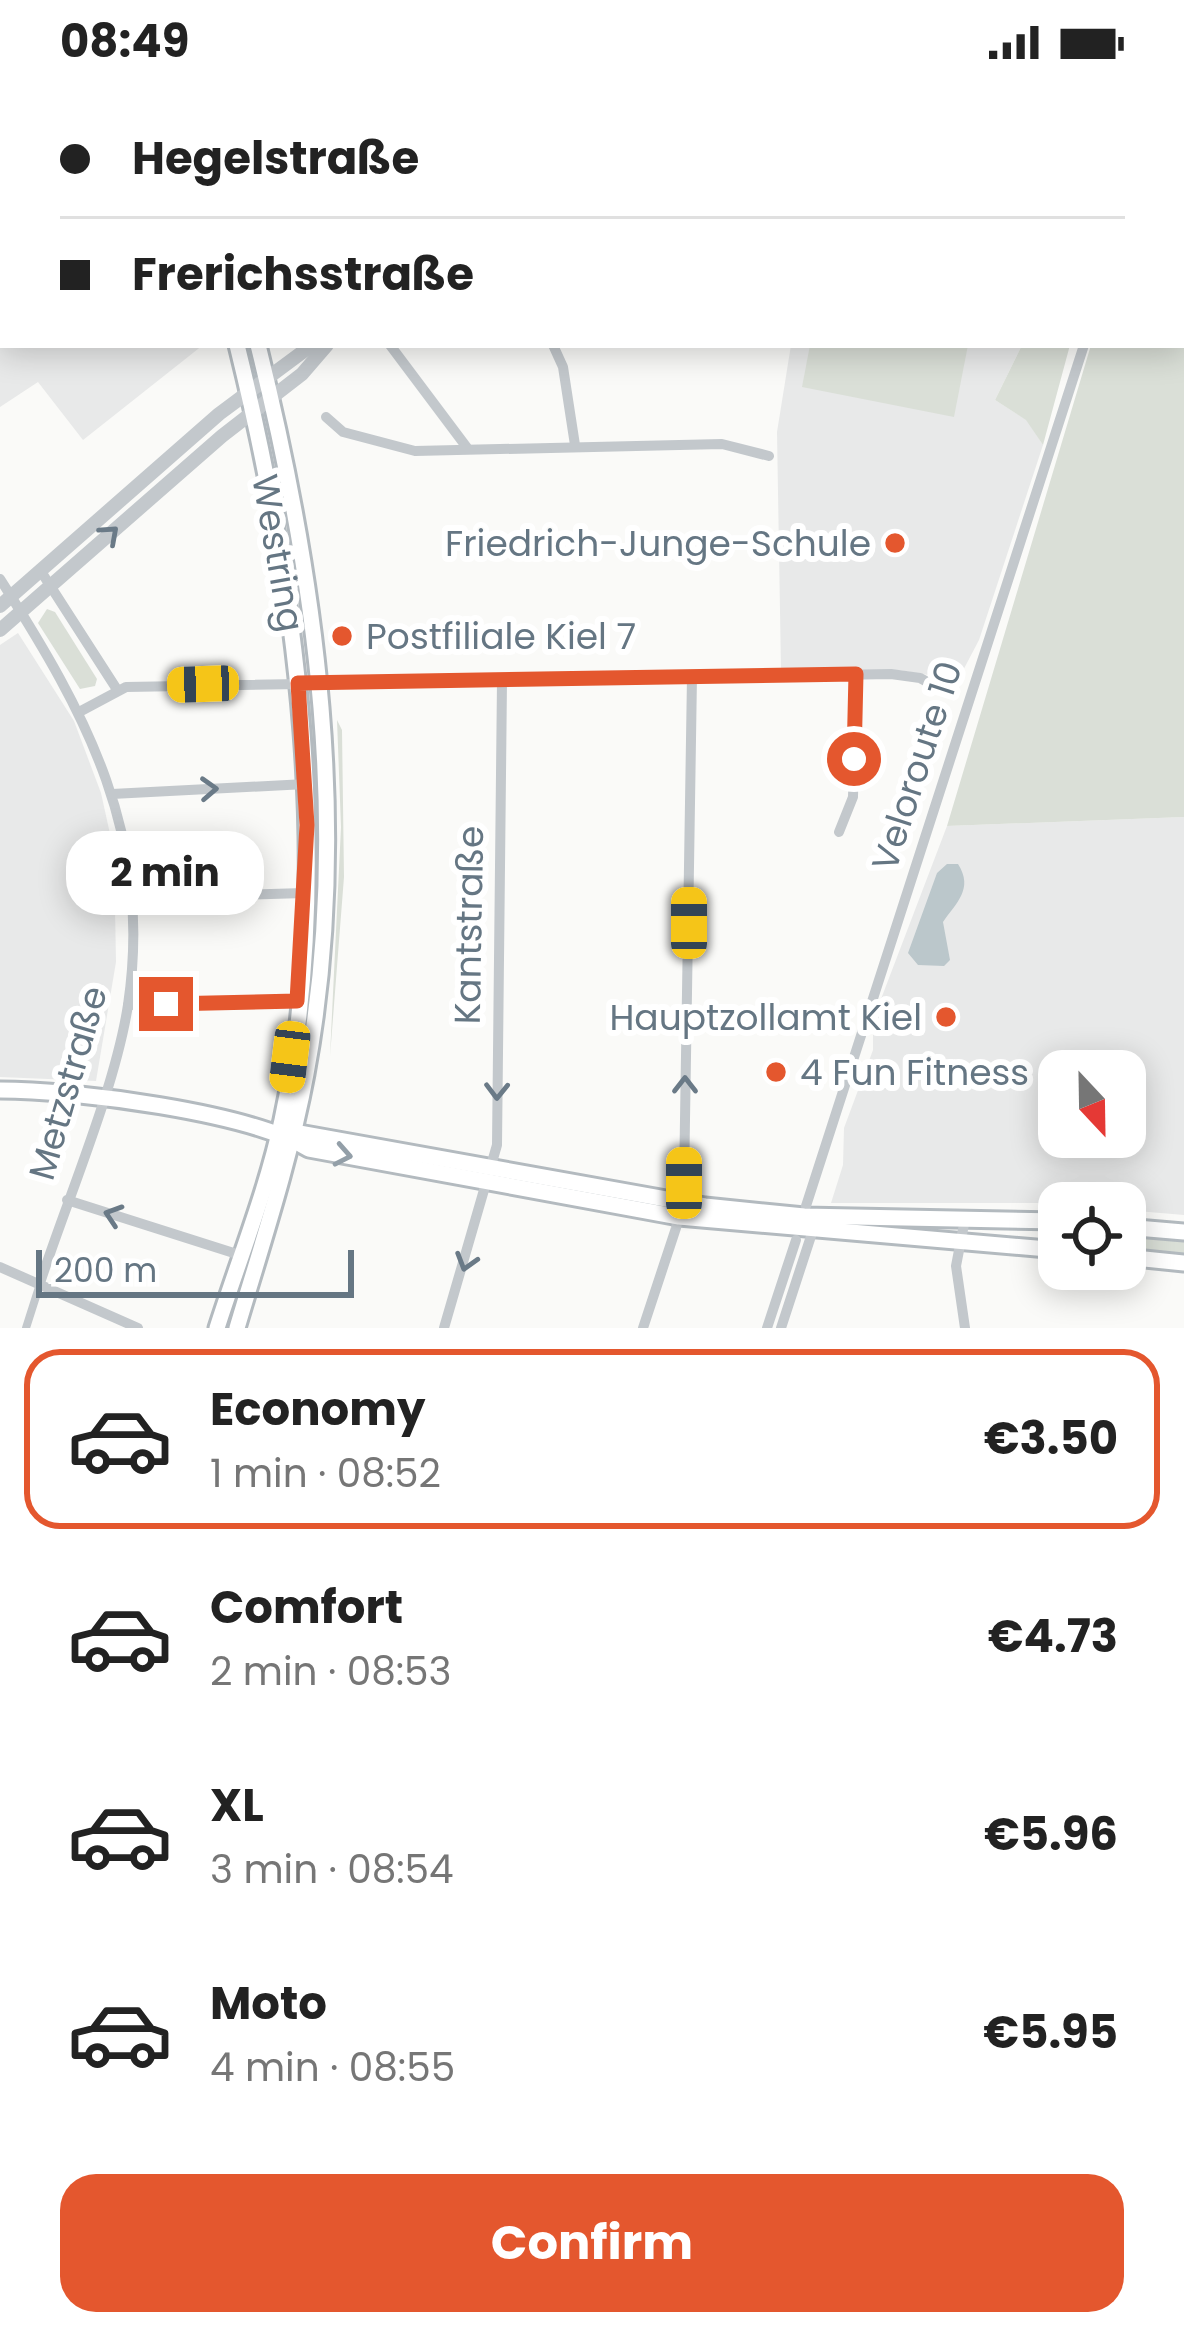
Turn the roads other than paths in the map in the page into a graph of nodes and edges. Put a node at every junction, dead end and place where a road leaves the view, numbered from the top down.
1 (238, 348) edge
2 (260, 348) edge
3 (308, 348) edge
4 (323, 348) edge
5 (392, 348) edge
6 (554, 348) edge
7 (1083, 348) edge
8 (266, 378) junction
9 (248, 391) junction
10 (271, 398) junction
11 (252, 412) junction
12 (326, 417) dead end
13 (574, 445) junction
14 (468, 449) junction
15 (770, 456) dead end
16 (42, 573) junction
17 (0, 579) edge
18 (52, 587) junction
19 (5, 602) edge
20 (21, 615) junction
21 (0, 631) edge
22 (856, 674) junction
23 (692, 676) junction
24 (502, 680) junction
25 (298, 683) junction
26 (319, 686) junction
27 (116, 688) junction
28 (944, 691) dead end
29 (81, 711) junction
30 (305, 784) junction
31 (112, 794) junction
32 (839, 832) dead end
33 (304, 893) junction
34 (130, 898) junction
35 (297, 1001) junction
36 (128, 1005) junction
37 (0, 1090) edge
38 (102, 1096) junction
39 (289, 1134) junction
40 (490, 1176) junction
41 (67, 1200) junction
42 (806, 1206) dead end
43 (680, 1209) junction
44 (965, 1219) junction
45 (1038, 1221) edge
46 (1146, 1229) edge
47 (813, 1230) junction
48 (1184, 1232) edge
49 (796, 1240) dead end
50 (960, 1241) junction
51 (1038, 1248) edge
52 (240, 1255) junction
53 (1146, 1259) edge
54 (1184, 1263) edge
55 (0, 1267) edge
56 (40, 1283) junction
57 (26, 1328) edge
58 (138, 1328) edge
59 (217, 1328) edge
60 (237, 1328) edge
61 (444, 1328) edge
62 (643, 1328) edge
63 (767, 1328) edge
64 (781, 1328) edge
65 (965, 1328) edge

1 - 9 main road, Westring
2 - 8 main road, Westring
3 - 8 street
4 - 10 street
5 - 14 street
6 - 13 street
7 - 42 street, Veloroute 10
8 - 9 street
8 - 10 main road, Westring
9 - 11 main road, Westring
9 - 16 street
10 - 11 street
10 - 26 main road, Westring
18 -> 11 street
11 - 25 main road, Westring
12 - 14 street
13 - 14 street
13 - 15 street
16 - 18 street
16 - 19 street
17 - 19 street, Metzstraße
18 - 20 street
18 - 27 street
19 - 20 street, Metzstraße
20 - 21 street
20 - 29 street, Metzstraße
22 - 23 street
22 - 28 street
22 - 32 street
23 - 24 street
43 -> 23 street
24 - 26 street
24 -> 40 street, Kantstraße
25 - 26 street
25 - 27 street
25 - 30 main road, Westring
26 - 39 main road, Westring
27 - 29 street
29 - 31 street, Metzstraße
31 -> 30 street
30 - 33 main road, Westring
31 - 34 street, Metzstraße
33 - 34 street
33 - 35 main road, Westring
34 - 36 street, Metzstraße
35 - 36 street
35 - 39 main road, Westring
36 - 38 street, Metzstraße
37 - 38 main road
38 - 39 main road
38 - 41 street, Metzstraße
39 - 40 main road
39 - 52 main road, Westring
39 - 60 main road, Westring
40 - 43 main road
40 -> 61 street, Kantstraße
52 -> 41 street
41 - 56 street, Metzstraße
43 - 44 main road
43 - 47 main road
43 - 62 street
44 - 45 main road
44 - 50 street
46 - 48 main road
47 - 50 main road
47 - 64 street
49 - 63 street
50 - 51 main road
50 - 65 street
52 - 59 main road, Westring
53 - 54 main road
55 - 56 street
56 - 57 street, Metzstraße
56 - 58 street

